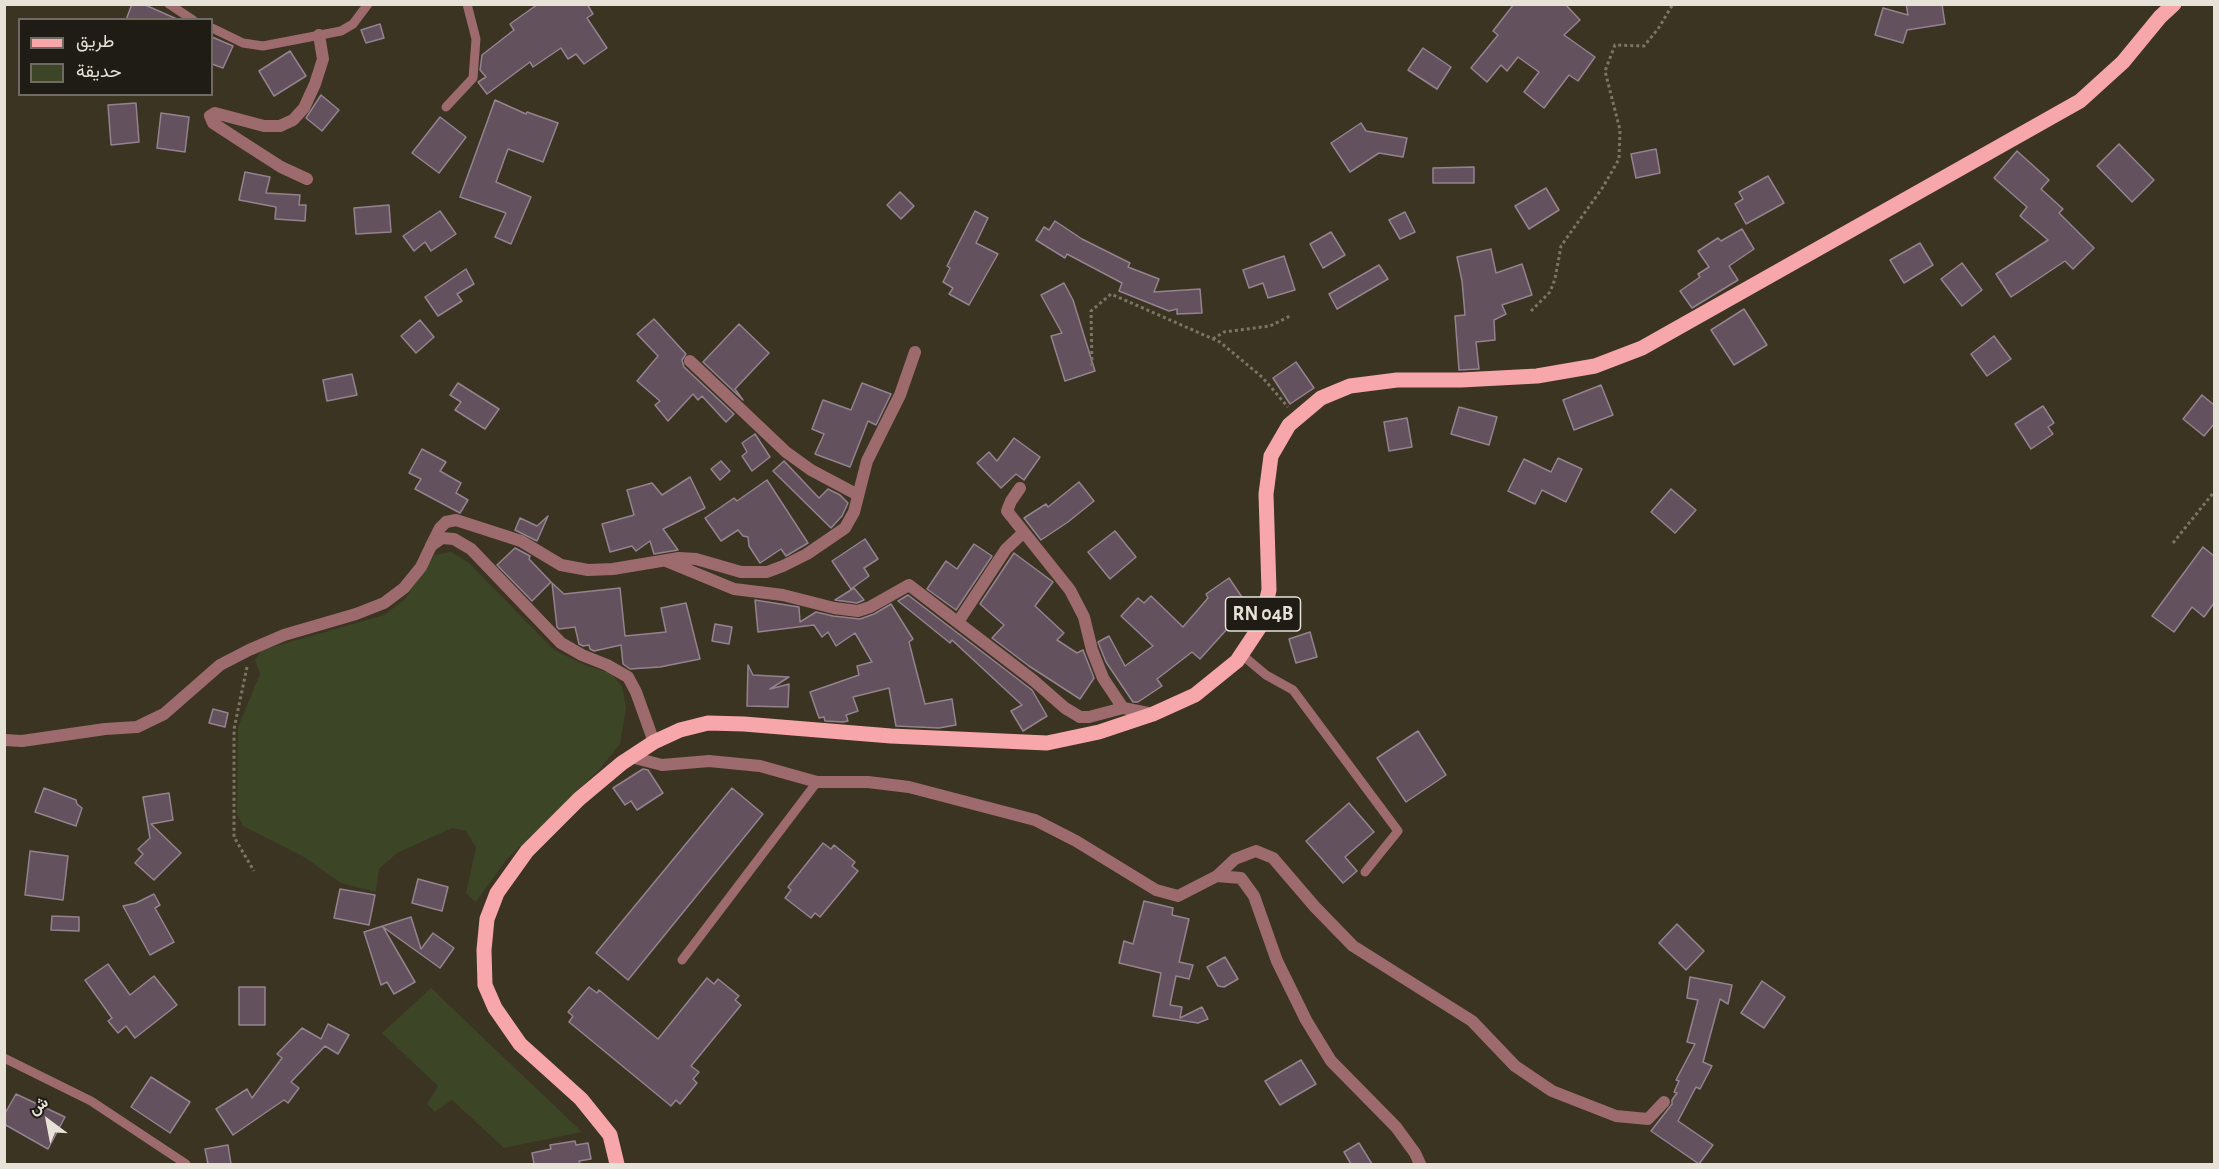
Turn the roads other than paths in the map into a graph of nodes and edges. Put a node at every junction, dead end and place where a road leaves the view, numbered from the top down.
1 (169, 4) edge
2 (368, 4) edge
3 (467, 4) edge
4 (2174, 4) edge
5 (190, 18) edge
6 (213, 28) edge
7 (319, 35) junction
8 (446, 107) dead end
9 (307, 178) dead end
10 (915, 352) dead end
11 (690, 361) dead end
12 (1020, 488) dead end
13 (858, 495) junction
14 (1023, 533) junction
15 (431, 546) junction
16 (665, 560) junction
17 (958, 622) junction
18 (1241, 654) junction
19 (1123, 708) junction
20 (1154, 714) junction
21 (4, 740) edge
22 (654, 742) junction
23 (631, 757) junction
24 (816, 782) junction
25 (1365, 872) dead end
26 (1217, 876) junction
27 (681, 960) dead end
28 (4, 1058) edge
29 (1664, 1102) dead end
30 (186, 1164) edge
31 (617, 1164) edge
32 (1420, 1164) edge

1 - 5 lane
2 - 7 lane
3 - 8 lane
4 - 18 main road, RN 04B
6 - 7 lane
7 - 9 street
10 - 13 street
11 - 13 street
12 - 14 street
13 - 16 street
14 - 17 street
14 - 19 street
15 - 16 street
15 - 21 street
15 - 22 street
16 - 17 street
17 - 19 street
18 - 20 main road, RN 04B
18 - 25 lane
19 - 20 street
20 - 22 main road, RN 04B
22 - 23 main road, RN 04B
23 - 24 street
23 - 31 main road, RN 04B
24 - 26 street
24 - 27 lane
26 - 29 street
26 - 32 street
28 - 30 lane

